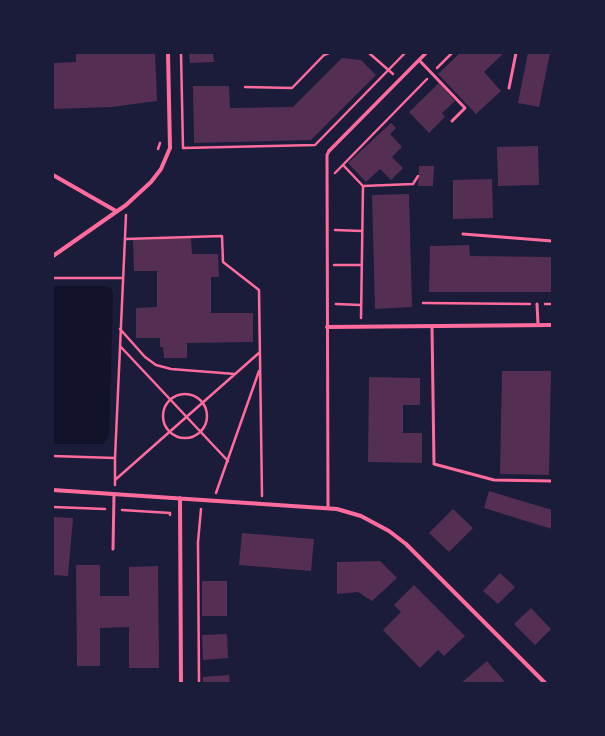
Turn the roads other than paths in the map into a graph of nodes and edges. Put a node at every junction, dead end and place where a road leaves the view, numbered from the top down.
1 (168, 53) edge
2 (426, 53) edge
3 (516, 53) edge
4 (419, 60) junction
5 (509, 88) dead end
6 (452, 121) dead end
7 (329, 152) joint
8 (53, 175) edge
9 (116, 212) junction
10 (463, 234) dead end
11 (552, 241) edge
12 (53, 256) edge
13 (537, 304) road end
14 (538, 324) junction
15 (552, 325) edge
16 (432, 326) junction
17 (327, 327) junction
18 (552, 481) edge
19 (53, 490) edge
20 (114, 494) junction
21 (180, 498) junction
22 (328, 508) junction
23 (112, 549) dead end
24 (180, 683) edge
25 (545, 683) edge

1 - 9 street
2 - 4 street
3 - 5 lane
4 - 6 lane
4 - 7 street
7 - 17 lane
8 - 9 street
9 - 12 street
10 - 11 lane
13 - 14 lane
14 - 15 street
14 - 16 street
16 - 17 street
16 - 18 lane
17 - 22 lane
19 - 20 street
20 - 21 street
20 - 23 lane
21 - 22 street
21 - 24 street
22 - 25 street

